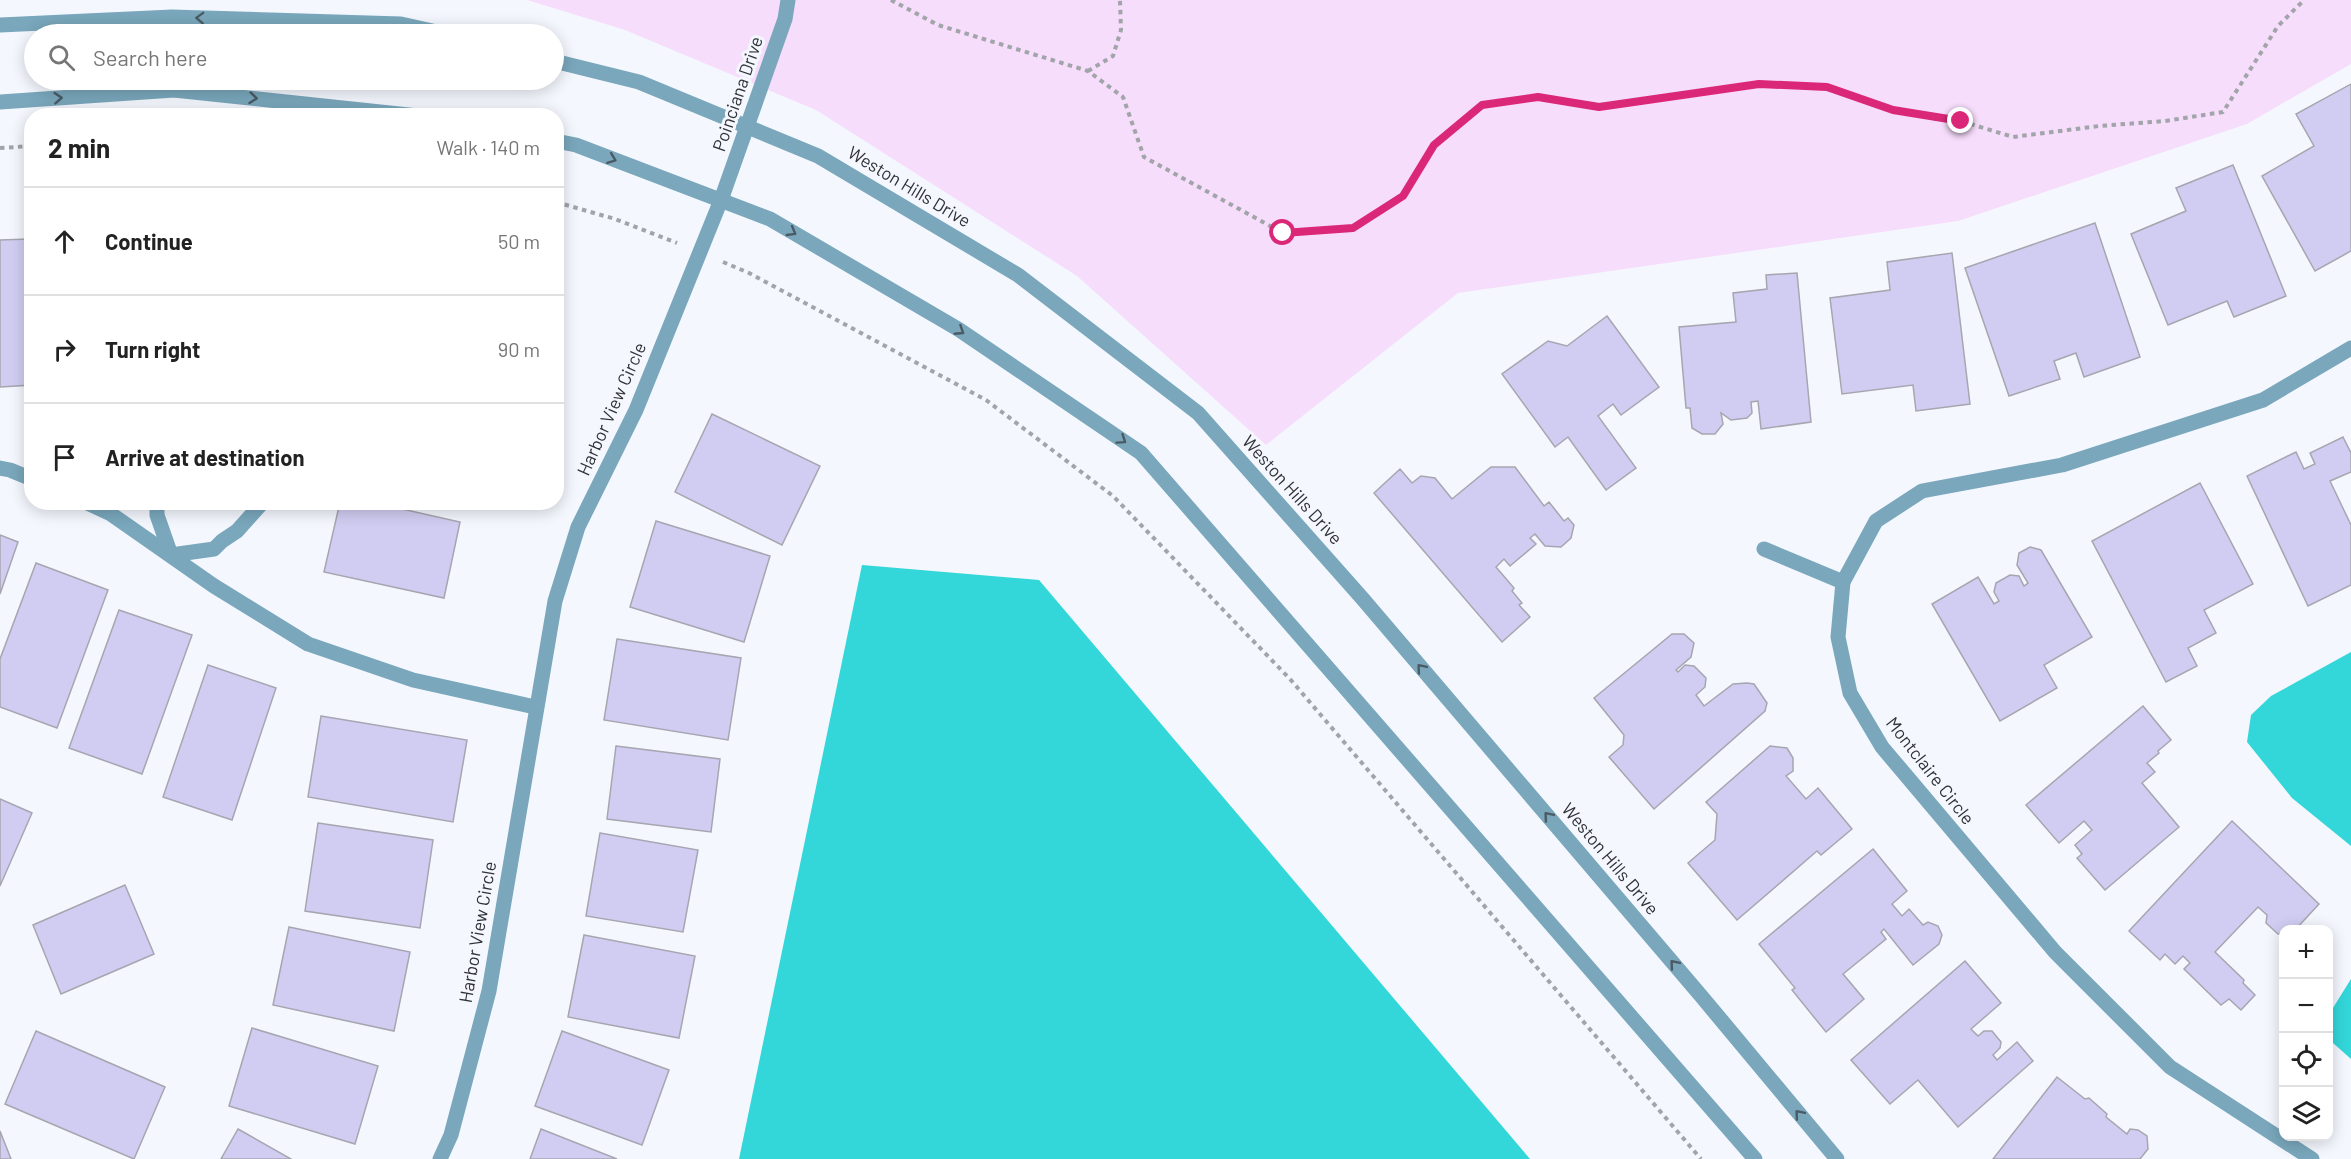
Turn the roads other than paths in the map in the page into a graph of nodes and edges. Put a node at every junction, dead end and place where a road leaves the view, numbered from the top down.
1 (788, 0) edge
2 (401, 24) edge
3 (0, 25) edge
4 (564, 63) edge
5 (174, 90) edge
6 (174, 90) edge
7 (0, 102) edge
8 (343, 108) edge
9 (748, 127) junction
10 (564, 143) edge
11 (721, 201) junction
12 (2351, 348) edge
13 (0, 468) edge
14 (24, 476) edge
15 (102, 510) edge
16 (157, 510) edge
17 (256, 510) edge
18 (1764, 549) dead end
19 (171, 555) junction
20 (1843, 582) junction
21 (535, 707) junction
22 (440, 1159) edge
23 (1755, 1159) edge
24 (1837, 1159) edge
25 (2312, 1159) edge

1 - 9 street, Poinciana Drive
2 -> 3 street
4 - 9 street, Weston Hills Drive
7 -> 5 street
6 -> 8 street
9 - 11 street, Poinciana Drive
24 -> 9 street, Weston Hills Drive
10 -> 11 street
11 - 21 street, Harbor View Circle
11 -> 23 street
12 - 20 street, Montclaire Circle
13 - 14 street
15 - 19 street
16 - 19 street
17 - 19 street
18 - 20 street
19 - 21 street
20 - 25 street, Montclaire Circle
21 - 22 street, Harbor View Circle

